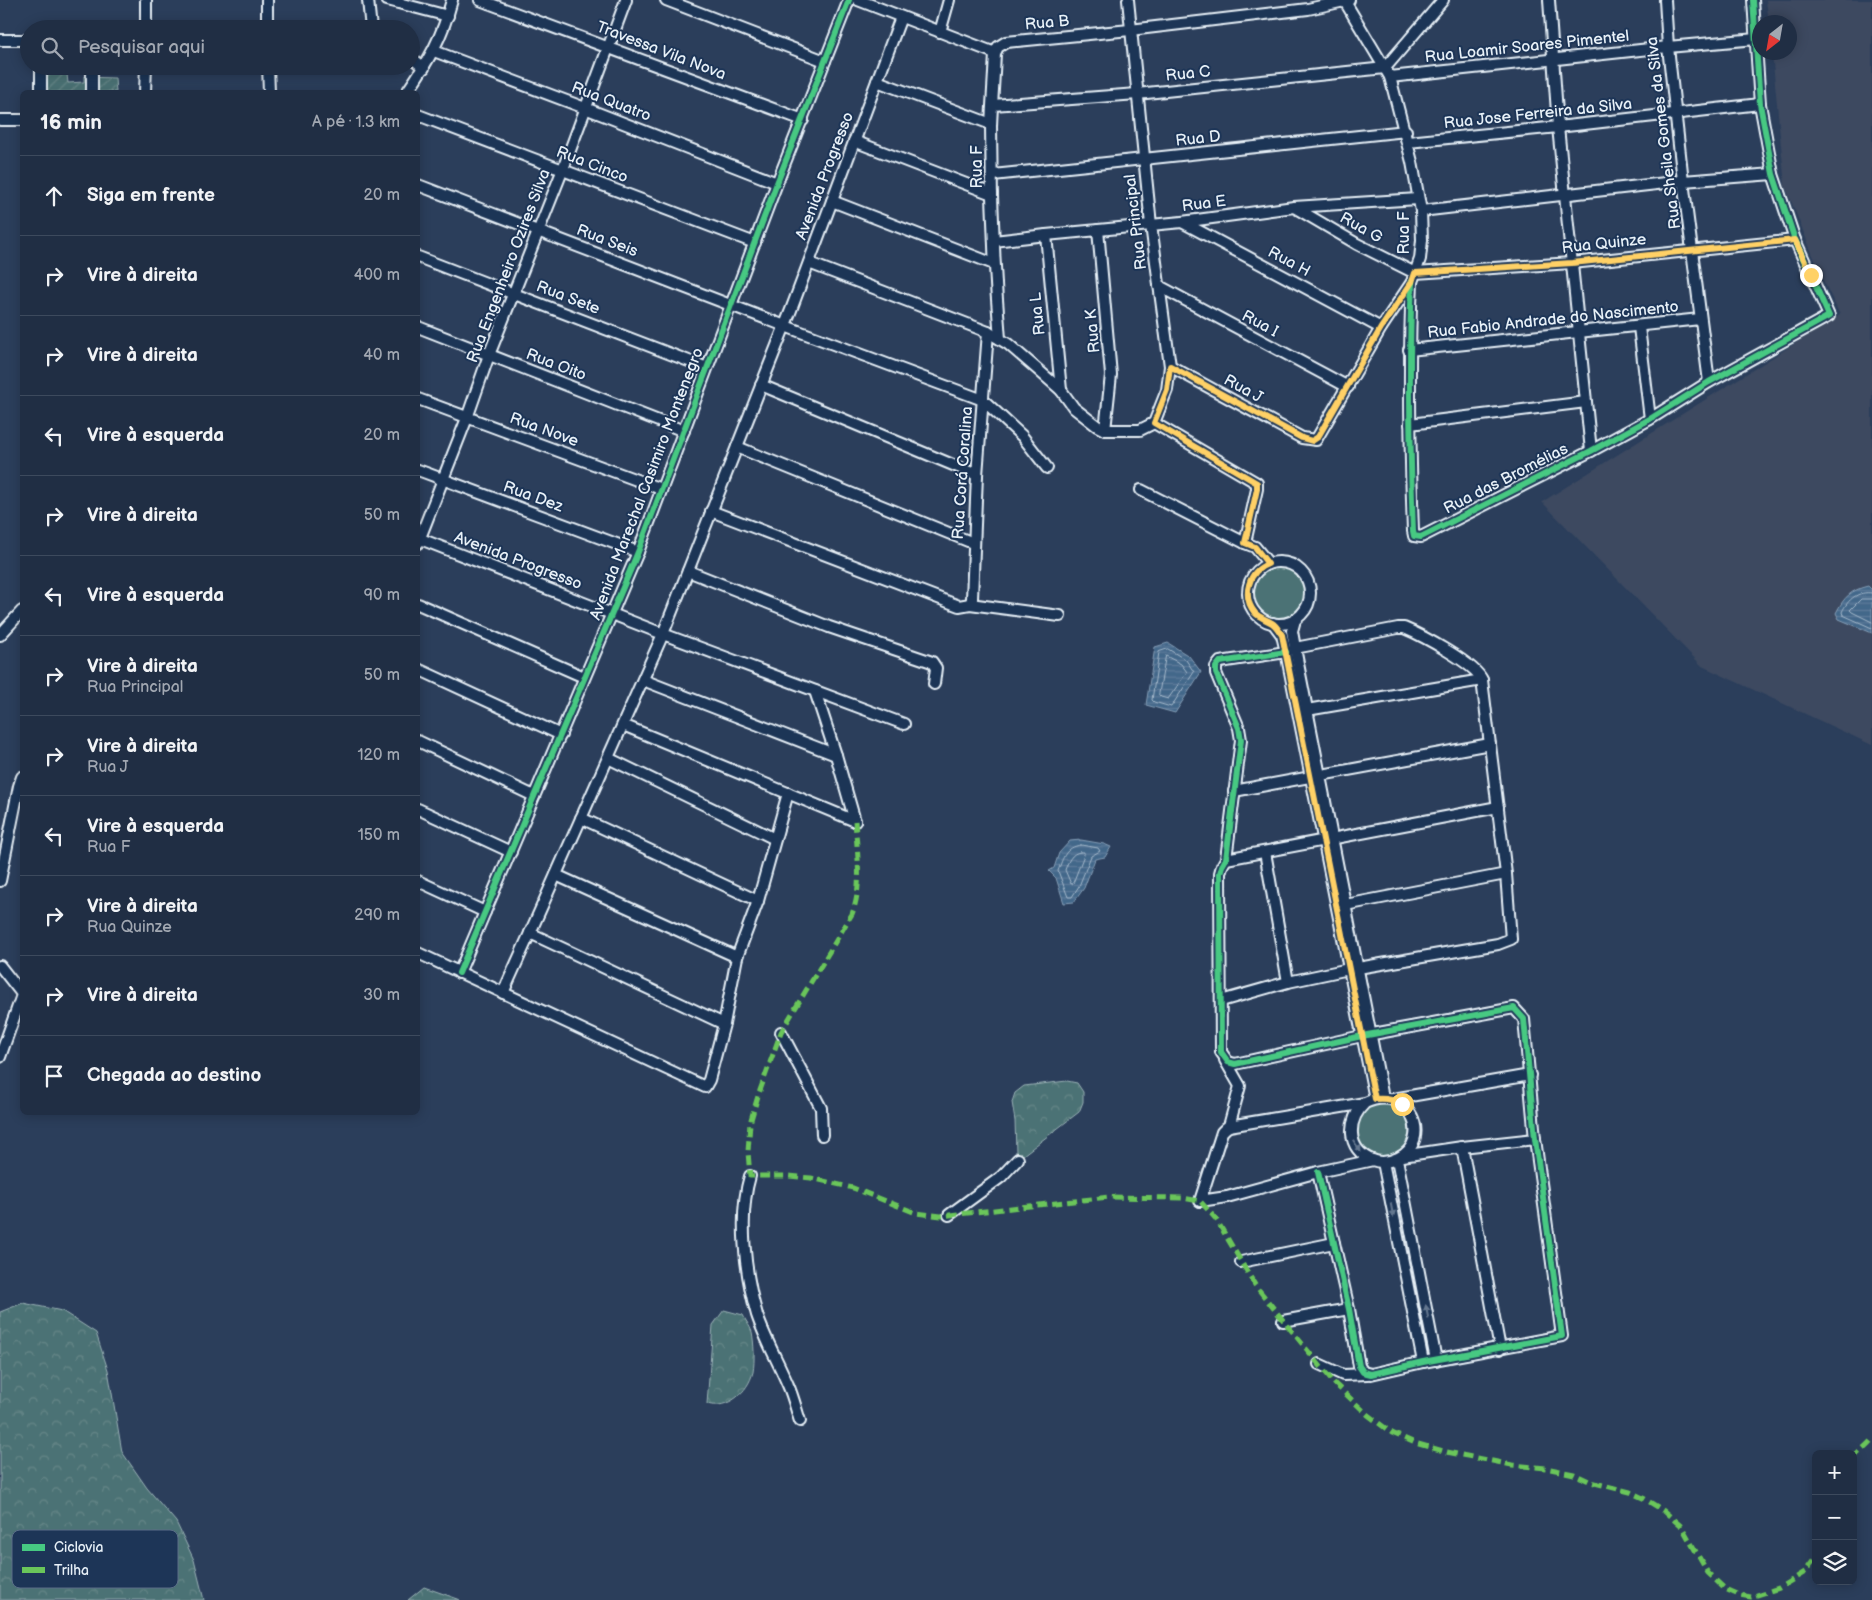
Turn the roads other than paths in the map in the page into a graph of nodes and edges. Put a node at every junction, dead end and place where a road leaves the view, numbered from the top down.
1 (146, 0) edge
2 (266, 0) edge
3 (368, 0) edge
4 (386, 0) edge
5 (452, 0) edge
6 (480, 0) edge
7 (626, 0) edge
8 (666, 0) edge
9 (849, 0) edge
10 (858, 0) edge
11 (949, 0) edge
12 (1128, 0) edge
13 (1443, 0) edge
14 (1549, 0) edge
15 (1665, 0) edge
16 (1752, 0) edge
17 (1346, 1) edge
18 (1754, 15) edge
19 (448, 16) junction
20 (901, 17) junction
21 (146, 20) edge
22 (267, 20) edge
23 (370, 20) edge
24 (1130, 30) junction
25 (940, 32) junction
26 (1752, 39) edge
27 (0, 40) edge
28 (20, 40) edge
29 (1668, 46) junction
30 (609, 47) junction
31 (434, 51) junction
32 (995, 53) junction
33 (1552, 60) junction
34 (1757, 60) edge
35 (825, 62) junction
36 (420, 65) edge
37 (424, 68) junction
38 (1387, 73) junction
39 (420, 74) edge
40 (41, 75) edge
41 (92, 75) edge
42 (146, 75) edge
43 (268, 75) edge
44 (419, 75) edge
45 (877, 81) junction
46 (41, 90) edge
47 (92, 90) edge
48 (145, 90) edge
49 (269, 90) edge
50 (408, 90) edge
51 (1137, 94) junction
52 (1760, 104) junction
53 (993, 105) junction
54 (585, 108) junction
55 (1676, 114) junction
56 (420, 116) edge
57 (0, 120) edge
58 (20, 120) edge
59 (803, 120) junction
60 (991, 124) junction
61 (1558, 128) junction
62 (1407, 137) junction
63 (854, 141) junction
64 (1144, 160) junction
65 (563, 170) junction
66 (1774, 174) junction
67 (993, 175) junction
68 (1683, 182) junction
69 (777, 183) junction
70 (420, 186) edge
71 (992, 194) junction
72 (1565, 195) junction
73 (1418, 199) junction
74 (832, 201) junction
75 (1294, 207) junction
76 (1421, 211) junction
77 (1182, 222) junction
78 (1151, 225) junction
79 (538, 230) junction
80 (1098, 230) junction
81 (1046, 234) junction
82 (1795, 240) junction
83 (994, 241) junction
84 (755, 243) junction
85 (1693, 251) junction
86 (420, 258) edge
87 (809, 262) junction
88 (1572, 263) junction
89 (994, 264) junction
90 (1413, 278) junction
91 (1159, 286) junction
92 (514, 294) junction
93 (730, 306) junction
94 (1700, 320) junction
95 (785, 326) junction
96 (1639, 327) junction
97 (420, 328) edge
98 (1381, 328) junction
99 (1579, 331) junction
100 (988, 332) junction
101 (1000, 339) junction
102 (1409, 350) junction
103 (489, 355) junction
104 (1170, 366) junction
105 (707, 368) junction
106 (1709, 382) junction
107 (762, 385) junction
108 (1348, 387) junction
109 (1061, 390) junction
110 (420, 400) edge
111 (983, 400) junction
112 (1586, 402) junction
113 (467, 418) junction
114 (1650, 419) junction
115 (1154, 423) junction
116 (1410, 424) junction
117 (1105, 430) junction
118 (684, 431) junction
119 (1302, 438) joint
120 (737, 447) junction
121 (1592, 451) junction
122 (1047, 468) dead end
123 (420, 471) edge
124 (977, 475) junction
125 (442, 480) junction
126 (661, 489) junction
127 (1141, 490) dead end
128 (711, 511) junction
129 (420, 535) edge
130 (420, 541) edge
131 (973, 543) junction
132 (1245, 543) junction
133 (638, 552) junction
134 (1268, 564) junction
135 (688, 571) junction
136 (970, 604) junction
137 (420, 605) edge
138 (20, 613) edge
139 (612, 614) junction
140 (1060, 616) dead end
141 (1295, 620) junction
142 (1274, 623) junction
143 (663, 634) junction
144 (0, 635) edge
145 (1290, 650) junction
146 (420, 670) edge
147 (584, 677) junction
148 (643, 680) junction
149 (1482, 680) junction
150 (934, 684) dead end
151 (815, 691) junction
152 (1302, 711) junction
153 (904, 724) dead end
154 (623, 725) junction
155 (561, 735) junction
156 (420, 742) edge
157 (1490, 744) junction
158 (836, 755) junction
159 (608, 758) junction
160 (1315, 776) junction
161 (20, 788) edge
162 (1234, 791) junction
163 (788, 794) junction
164 (534, 796) junction
165 (1498, 808) junction
166 (420, 810) edge
167 (581, 818) junction
168 (775, 839) junction
169 (1328, 840) junction
170 (511, 852) junction
171 (1265, 852) junction
172 (1226, 859) junction
173 (1, 870) edge
174 (1506, 874) junction
175 (556, 875) junction
176 (0, 881) edge
177 (420, 882) edge
178 (758, 901) junction
179 (1341, 906) junction
180 (486, 912) junction
181 (530, 933) junction
182 (420, 954) edge
183 (737, 957) junction
184 (0, 966) edge
185 (1353, 969) junction
186 (460, 973) junction
187 (1288, 982) junction
188 (20, 991) edge
189 (503, 993) junction
190 (20, 1000) edge
191 (1221, 1001) junction
192 (724, 1024) junction
193 (781, 1032) dead end
194 (1366, 1035) junction
195 (0, 1057) edge
196 (1224, 1058) junction
197 (1530, 1075) junction
198 (1379, 1100) junction
199 (1229, 1126) junction
200 (822, 1135) dead end
201 (1535, 1139) junction
202 (1462, 1147) junction
203 (1399, 1157) junction
204 (1018, 1159) dead end
205 (1378, 1161) junction
206 (1318, 1172) junction
207 (750, 1176) dead end
208 (949, 1215) dead end
209 (1334, 1243) junction
210 (1241, 1262) dead end
211 (1349, 1309) junction
212 (1283, 1321) dead end
213 (1500, 1349) junction
214 (1436, 1360) junction
215 (1423, 1362) junction
216 (1319, 1364) dead end
217 (1367, 1374) junction
218 (800, 1421) dead end

1 - 21 street
2 - 22 street
3 - 23 street
4 - 19 street
5 - 19 street
6 - 30 street, Travessa Vila Nova
7 - 30 street, Rua Engenheiro Ozires Silva
8 - 35 street
9 - 35 street, Avenida Marechal Casimiro Montenegro
10 - 20 street
11 - 25 street
12 - 24 street, Rua Principal
13 - 38 street
14 - 33 street
15 - 29 street, Rua Sheila Gomes da Silva
16 - 18 street
17 - 24 street, Rua B
17 - 38 street, Rua F
19 - 31 street
20 - 25 street
20 - 45 street, Avenida Progresso
24 - 32 street, Rua B
24 - 51 street, Rua Principal
25 - 32 street
26 - 29 street, Rua Loamir Soares Pimentel
27 - 28 street
29 - 33 street, Rua Loamir Soares Pimentel
29 - 55 street, Rua Sheila Gomes da Silva
30 - 54 street, Rua Engenheiro Ozires Silva
30 - 59 street, Travessa Vila Nova
31 - 37 street
31 - 54 street, Rua Quatro
32 - 53 street, Rua F
33 - 38 street, Rua Loamir Soares Pimentel
33 - 61 street
34 - 52 street
35 - 59 street, Avenida Marechal Casimiro Montenegro
36 - 37 street
37 - 39 street
38 - 51 street, Rua C
38 - 62 street, Rua F
40 - 46 street
41 - 47 street
42 - 48 street
43 - 49 street
44 - 50 street
45 - 60 street
45 - 63 street, Avenida Progresso
51 - 53 street, Rua C
51 - 64 street, Rua Principal
52 - 55 street, Rua Jose Ferreira da Silva
52 - 66 street
53 - 60 street, Rua F
54 - 65 street, Rua Engenheiro Ozires Silva
54 - 69 street, Rua Quatro
55 - 61 street, Rua Jose Ferreira da Silva
55 - 68 street, Rua Sheila Gomes da Silva
56 - 65 street, Rua Cinco
57 - 58 street
59 - 69 street, Avenida Marechal Casimiro Montenegro
60 - 67 street, Rua F
61 - 62 street, Rua Jose Ferreira da Silva
61 - 72 street
62 - 64 street, Rua D
62 - 73 street, Rua F
63 - 71 street
63 - 74 street, Avenida Progresso
64 - 67 street, Rua D
64 - 78 street, Rua Principal
65 - 79 street, Rua Engenheiro Ozires Silva
65 - 84 street, Rua Cinco
66 - 68 street
66 - 82 street
67 - 71 street, Rua F
68 - 72 street
68 - 85 street, Rua Sheila Gomes da Silva
69 - 84 street, Avenida Marechal Casimiro Montenegro
70 - 79 street, Rua Seis
71 - 83 street, Rua F
72 - 76 street
72 - 88 street
73 - 75 street, Rua E
73 - 76 street, Rua F
74 - 87 street, Avenida Progresso
74 - 89 street
75 - 77 street, Rua E
75 - 90 street, Rua G
76 - 90 street, Rua F
77 - 78 street, Rua E
77 - 98 street, Rua H
78 - 80 street, Rua E
78 - 91 street, Rua Principal
79 - 92 street, Rua Engenheiro Ozires Silva
79 - 93 street, Rua Seis
80 - 81 street, Rua E
80 - 117 street, Rua K
81 - 83 street, Rua E
81 - 109 street, Rua L
82 - 85 street, Rua Quinze
82 - 106 street, Rua das Bromélias
83 - 89 street, Rua F
84 - 93 street, Avenida Marechal Casimiro Montenegro
85 - 88 street, Rua Quinze
85 - 94 street, Rua Sheila Gomes da Silva
86 - 92 street, Rua Sete
87 - 95 street, Avenida Progresso
87 - 100 street
88 - 90 street, Rua Quinze
88 - 99 street
89 - 101 street, Rua F
90 - 98 street, Rua F
90 - 102 street, Rua das Bromélias
91 - 104 street, Rua Principal
91 - 108 street, Rua I
92 - 103 street, Rua Engenheiro Ozires Silva
92 - 105 street, Rua Sete
93 - 95 street, Rua Seis
93 - 105 street, Avenida Marechal Casimiro Montenegro
94 - 96 street, Rua Fabio Andrade do Nascimento
94 - 106 street, Rua Sheila Gomes da Silva
95 - 107 street, Avenida Progresso
95 - 111 street, Rua Seis
96 - 99 street, Rua Fabio Andrade do Nascimento
96 - 114 street
97 - 103 street, Rua Oito
98 - 108 street, Rua F
99 - 102 street, Rua Fabio Andrade do Nascimento
99 - 112 street
100 - 101 street
100 - 111 street, Rua Corá Coralina
101 - 109 street
102 - 116 street, Rua das Bromélias
103 - 113 street, Rua Engenheiro Ozires Silva
103 - 118 street, Rua Oito
104 - 115 street, Rua Principal
104 - 119 street, Rua J
105 - 118 street, Avenida Marechal Casimiro Montenegro
106 - 114 street, Rua das Bromélias
107 - 120 street, Avenida Progresso
107 - 124 street
108 - 119 street, Rua F
109 - 117 street
110 - 113 street, Rua Nove
111 - 122 street
111 - 124 street, Rua Corá Coralina
112 - 116 street
112 - 121 street
113 - 125 street, Rua Engenheiro Ozires Silva
113 - 126 street, Rua Nove
114 - 121 street, Rua das Bromélias
115 - 117 street
115 - 132 street
116 - 121 street, Rua das Bromélias
118 - 126 street, Avenida Marechal Casimiro Montenegro
120 - 128 street, Avenida Progresso
120 - 131 street
123 - 125 street, Rua Dez
124 - 131 street, Rua Corá Coralina
125 - 129 street, Rua Engenheiro Ozires Silva
125 - 133 street, Rua Dez
126 - 133 street, Avenida Marechal Casimiro Montenegro
127 - 132 street
128 - 135 street, Avenida Progresso
128 - 136 street
130 - 139 street, Avenida Progresso
131 - 136 street, Rua Corá Coralina
132 - 134 street
133 - 139 street, Avenida Marechal Casimiro Montenegro
134 - 141 street
134 - 142 street
135 - 143 street, Avenida Progresso
135 - 150 street
136 - 140 street
137 - 147 street
138 - 144 street
139 - 143 street, Avenida Progresso
139 - 147 street, Avenida Marechal Casimiro Montenegro
141 - 142 street
141 - 145 street
142 - 145 street
143 - 148 street, Avenida Progresso
143 - 151 street, Avenida Progresso
145 - 149 street
145 - 152 street
145 - 162 street
146 - 155 street
147 - 155 street, Avenida Marechal Casimiro Montenegro
148 - 154 street, Avenida Progresso
148 - 158 street
149 - 152 street
149 - 157 street
151 - 153 street, Avenida Progresso
151 - 158 street
152 - 160 street
154 - 159 street, Avenida Progresso
154 - 163 street
155 - 164 street, Avenida Marechal Casimiro Montenegro
156 - 164 street
157 - 160 street
157 - 165 street
158 - 163 street
159 - 167 street, Avenida Progresso
159 - 168 street
160 - 162 street
160 - 169 street
161 - 173 street
162 - 172 street
163 - 168 street
164 - 170 street, Avenida Marechal Casimiro Montenegro
165 - 169 street
165 - 174 street
166 - 170 street
167 - 175 street, Avenida Progresso
167 - 178 street
168 - 178 street
169 - 171 street
169 - 179 street
170 - 180 street, Avenida Marechal Casimiro Montenegro
171 - 172 street
171 - 187 street
172 - 191 street
173 - 176 street
174 - 179 street
174 - 185 street
175 - 181 street, Avenida Progresso
175 - 183 street
177 - 180 street
178 - 183 street
179 - 185 street
180 - 186 street, Avenida Marechal Casimiro Montenegro
181 - 189 street, Avenida Progresso
181 - 192 street
182 - 186 street
183 - 192 street
184 - 188 street
185 - 187 street
185 - 194 street
186 - 189 street
187 - 191 street
189 - 192 street
190 - 195 street
191 - 196 street
193 - 200 street
194 - 196 street
194 - 197 street
194 - 198 street
196 - 199 street
197 - 198 street
197 - 201 street
198 - 199 street
198 - 203 street
198 -> 205 street
199 - 206 street
201 - 202 street
201 - 213 street
202 - 203 street
202 - 213 street
203 - 205 street
214 -> 203 street
204 - 208 street
205 - 206 street
205 -> 215 street
206 - 209 street
207 - 218 street
209 - 210 street
209 - 211 street
211 - 212 street
211 - 217 street
213 - 214 street
214 - 215 street
215 - 217 street
216 - 217 street

